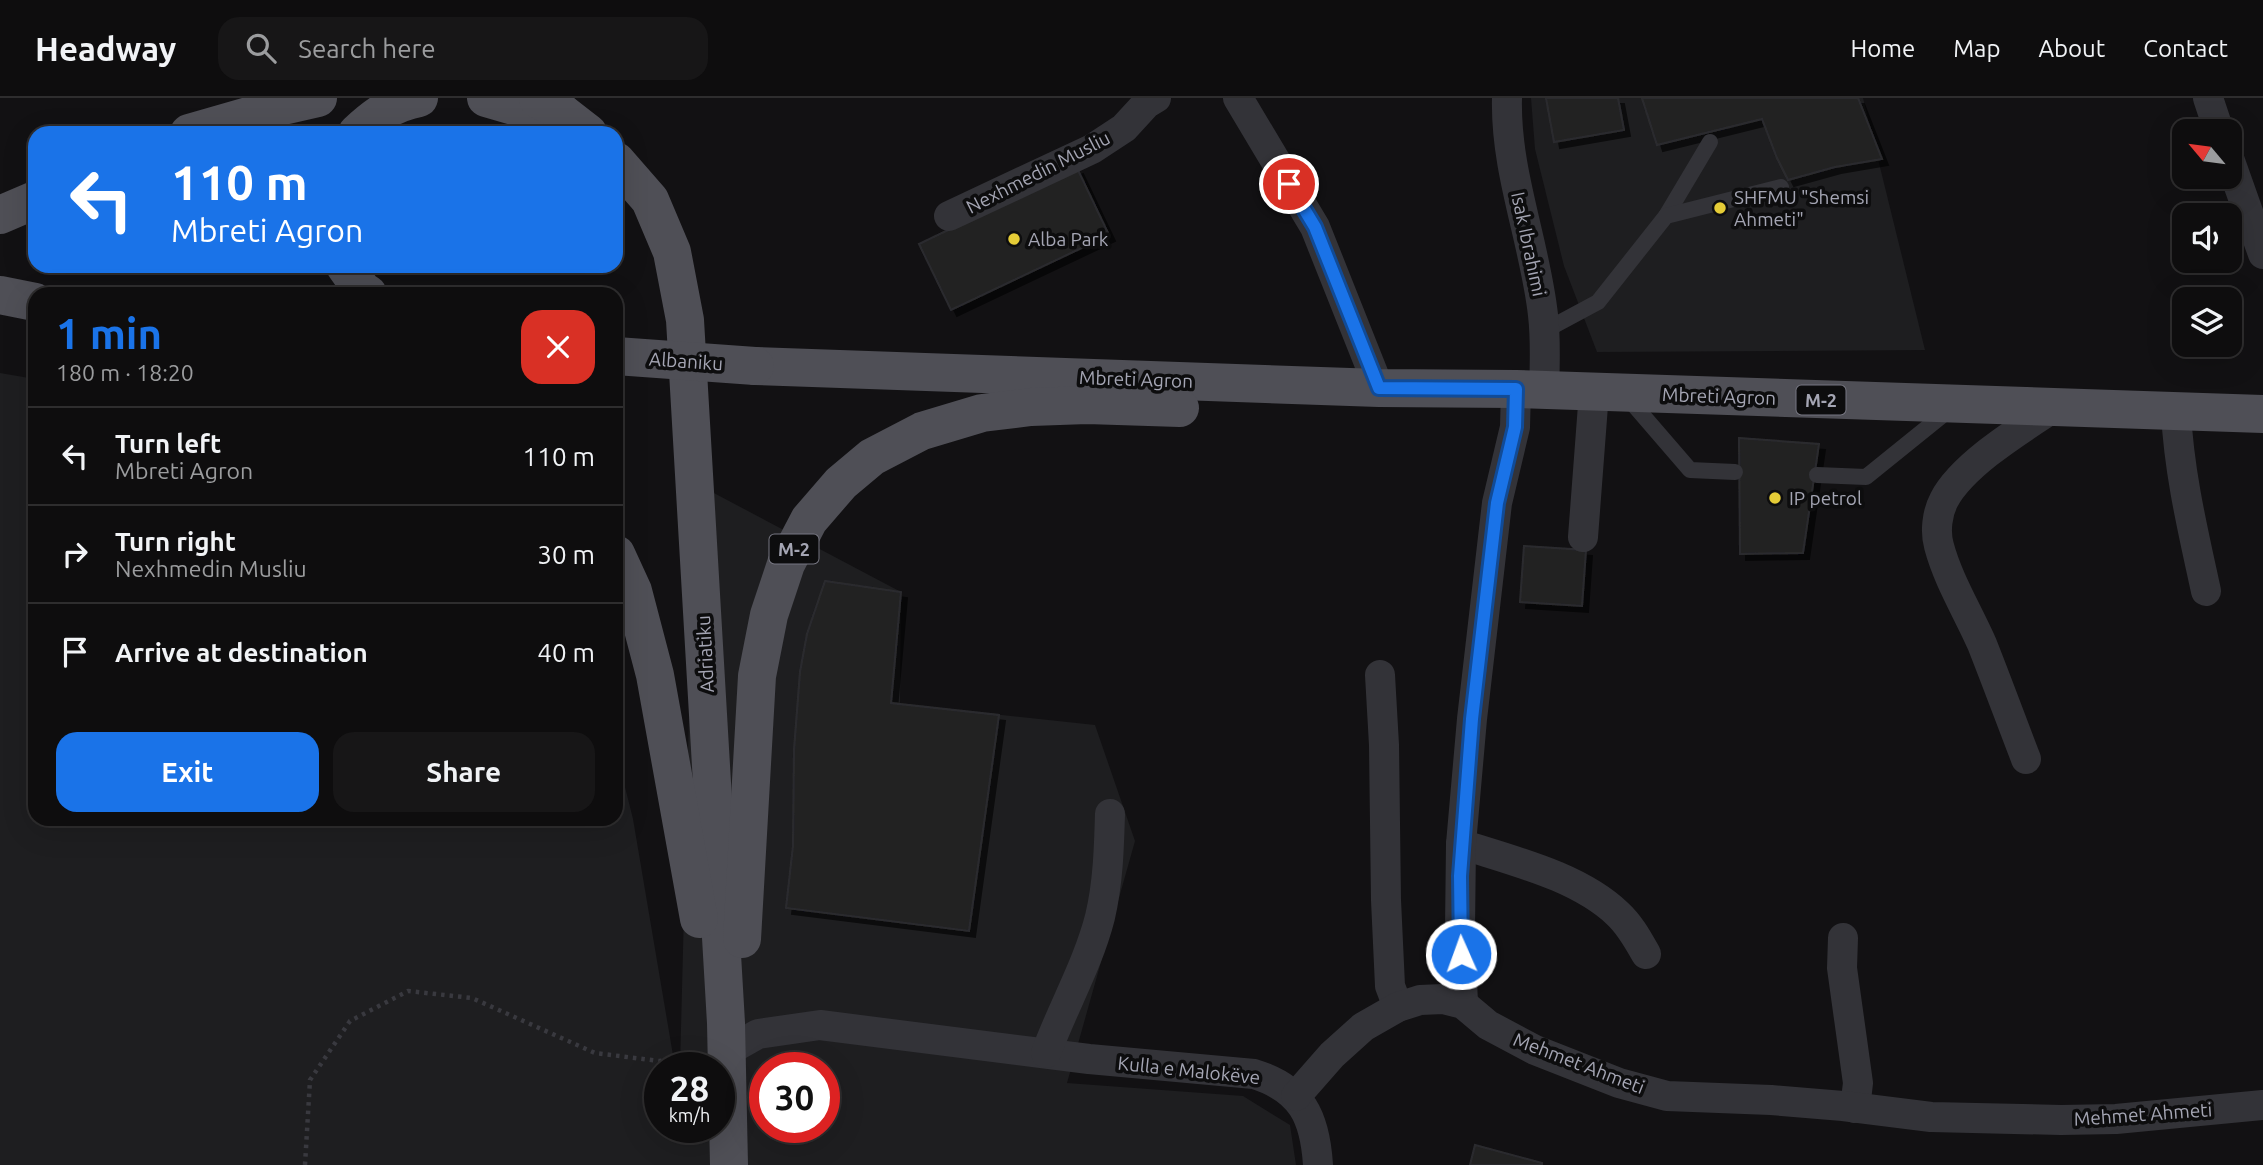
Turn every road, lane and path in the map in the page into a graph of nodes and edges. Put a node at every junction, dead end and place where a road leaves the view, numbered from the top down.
1 (318, 98) edge
2 (419, 98) edge
3 (486, 98) edge
4 (1156, 98) edge
5 (1238, 98) edge
6 (1507, 98) edge
7 (2208, 98) edge
8 (561, 114) edge
9 (2215, 119) edge
10 (213, 126) edge
11 (364, 126) edge
12 (1710, 142) dead end
13 (623, 169) edge
14 (1781, 187) dead end
15 (2240, 189) edge
16 (28, 203) edge
17 (0, 215) edge
18 (949, 216) dead end
19 (1666, 216) junction
20 (2263, 254) edge
21 (0, 293) edge
22 (28, 296) edge
23 (28, 300) edge
24 (1544, 331) junction
25 (623, 357) edge
26 (755, 366) joint
27 (1213, 382) junction
28 (1379, 388) junction
29 (1530, 389) junction
30 (1609, 392) junction
31 (1956, 404) junction
32 (2053, 408) junction
33 (2176, 412) junction
34 (2263, 414) edge
35 (1735, 472) dead end
36 (1817, 475) dead end
37 (1583, 537) dead end
38 (623, 568) edge
39 (2206, 591) dead end
40 (1380, 675) dead end
41 (2026, 759) dead end
42 (1110, 814) dead end
43 (1461, 844) junction
44 (1843, 938) dead end
45 (1646, 954) dead end
46 (1463, 1004) junction
47 (1398, 1007) junction
48 (726, 1037) junction
49 (1046, 1053) junction
50 (1296, 1096) junction
51 (2263, 1105) edge
52 (1855, 1108) junction
53 (305, 1165) edge
54 (729, 1165) edge
55 (1318, 1165) edge

1 - 10 main road
2 - 11 main road
3 - 8 main road
4 - 18 street, Nexhmedin Musliu
5 - 28 street
6 - 24 street, Isak Ibrahimi
7 - 9 street
12 - 19 lane
13 - 48 main road, Adriatiku / M-2
14 - 19 lane
15 - 20 street
16 - 17 main road
19 - 24 lane
21 - 22 main road
21 - 23 main road
24 - 29 street, Isak Ibrahimi
25 - 26 main road, Albaniku / M-2, bridge
26 - 27 main road, Mbreti Agron / M-2
27 - 28 main road, Mbreti Agron / M-2
27 - 48 main road, M-2
28 - 29 main road, Mbreti Agron / M-2
29 - 30 main road, Mbreti Agron / M-2
29 - 43 street
30 - 31 main road, Mbreti Agron / M-2
30 - 35 lane
30 - 37 street
31 - 32 main road, Mbreti Agron / M-2
31 - 36 lane
32 - 33 main road, Mbreti Agron / M-2
32 - 41 street
33 - 34 main road, Mbreti Agron / M-2
33 - 39 street
38 - 48 main road
40 - 47 street
42 - 49 street
43 - 45 street
43 - 46 street
44 - 52 street
46 - 47 street
46 - 52 street, Mehmet Ahmeti
47 - 50 street
48 - 49 street, Kulla e Malokëve
48 - 53 path
48 - 54 main road, Adriatiku / M-2
49 - 50 street, Kulla e Malokëve
50 - 55 street
51 - 52 street, Mehmet Ahmeti

